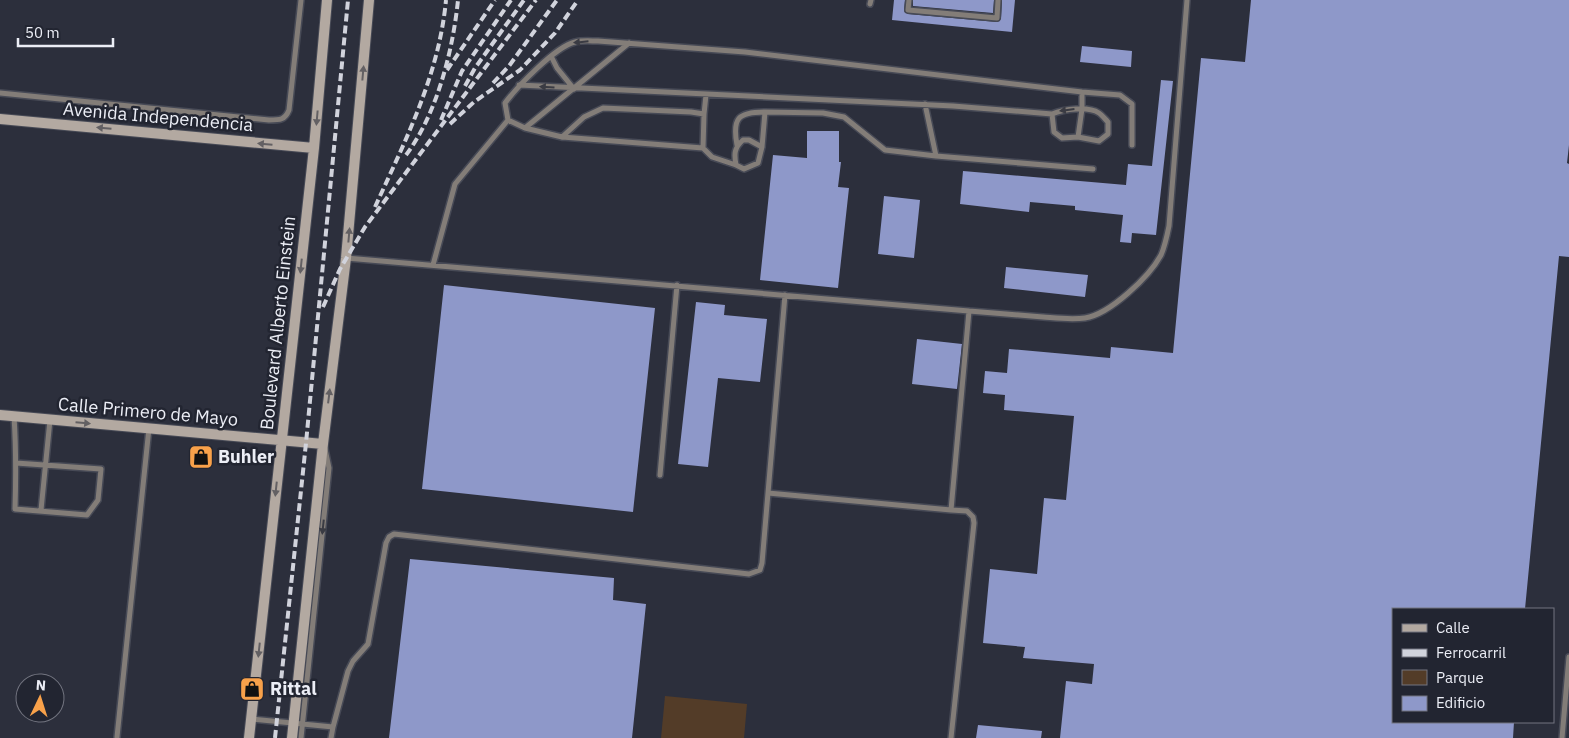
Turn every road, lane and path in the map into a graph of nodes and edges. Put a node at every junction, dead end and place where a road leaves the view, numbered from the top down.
1 (301, 0) edge
2 (327, 0) edge
3 (369, 0) edge
4 (908, 0) edge
5 (998, 0) edge
6 (1187, 0) edge
7 (629, 44) junction
8 (551, 56) junction
9 (519, 85) junction
10 (574, 89) junction
11 (1082, 92) junction
12 (0, 93) edge
13 (706, 95) junction
14 (925, 104) junction
15 (1082, 109) junction
16 (765, 112) junction
17 (704, 114) junction
18 (1052, 114) junction
19 (0, 118) edge
20 (508, 120) junction
21 (525, 128) junction
22 (562, 137) junction
23 (1078, 138) junction
24 (1132, 145) dead end
25 (737, 146) junction
26 (762, 147) junction
27 (314, 148) junction
28 (703, 148) junction
29 (936, 156) junction
30 (736, 165) junction
31 (1093, 169) dead end
32 (346, 258) junction
33 (433, 265) junction
34 (677, 285) junction
35 (785, 295) junction
36 (970, 311) junction
37 (0, 415) edge
38 (14, 416) junction
39 (50, 420) junction
40 (148, 428) junction
41 (281, 440) junction
42 (323, 444) junction
43 (16, 463) junction
44 (46, 465) junction
45 (660, 475) dead end
46 (768, 493) junction
47 (41, 510) junction
48 (951, 510) junction
49 (1569, 657) edge
50 (251, 719) junction
51 (299, 723) junction
52 (334, 727) junction
53 (117, 737) edge
54 (249, 738) edge
55 (292, 738) edge
56 (301, 738) edge
57 (331, 738) edge
58 (951, 738) edge
59 (1562, 738) edge

1 - 12 lane
2 -> 27 main road, Boulevard Alberto Einstein
32 -> 3 main road
4 - 5 lane
6 - 36 lane
7 -> 8 lane
7 - 10 lane
7 - 11 lane
8 - 9 lane
8 - 10 lane
10 -> 9 lane
9 - 20 lane
10 - 13 lane
10 - 21 lane
11 - 15 lane
11 - 24 lane
13 - 14 lane
13 - 17 lane
14 - 18 lane
14 - 29 lane
15 -> 18 lane
15 - 23 lane
15 - 23 lane
16 - 25 lane
16 - 26 lane
16 - 29 lane
17 - 22 lane
17 - 28 lane
18 - 23 lane
27 -> 19 main road, Avenida Independencia
20 - 21 lane
20 - 33 lane
21 - 22 lane
22 - 28 lane
25 - 26 lane
25 - 30 lane
26 - 30 lane
27 -> 41 main road, Boulevard Alberto Einstein
28 - 30 lane
29 - 31 lane
32 - 33 lane
42 -> 32 main road
33 - 34 lane
34 - 35 lane
34 - 45 lane
35 - 36 lane
35 - 46 lane
36 - 48 lane
37 - 38 main road, Calle Primero de Mayo
38 - 39 main road, Calle Primero de Mayo
38 - 43 lane
39 -> 40 main road, Calle Primero de Mayo
39 - 44 lane
40 - 41 main road, Calle Primero de Mayo
40 - 53 lane
41 - 42 main road, Calle Primero de Mayo
41 -> 50 main road, Boulevard Alberto Einstein
42 - 51 main road
43 - 44 lane
43 - 47 lane
44 - 47 lane
44 - 47 lane
46 - 48 lane
46 - 52 lane
48 - 58 lane
49 - 59 lane
50 - 51 lane
50 - 54 main road, Boulevard Alberto Einstein
51 - 52 lane
51 - 55 main road
51 - 56 lane
52 - 57 lane

